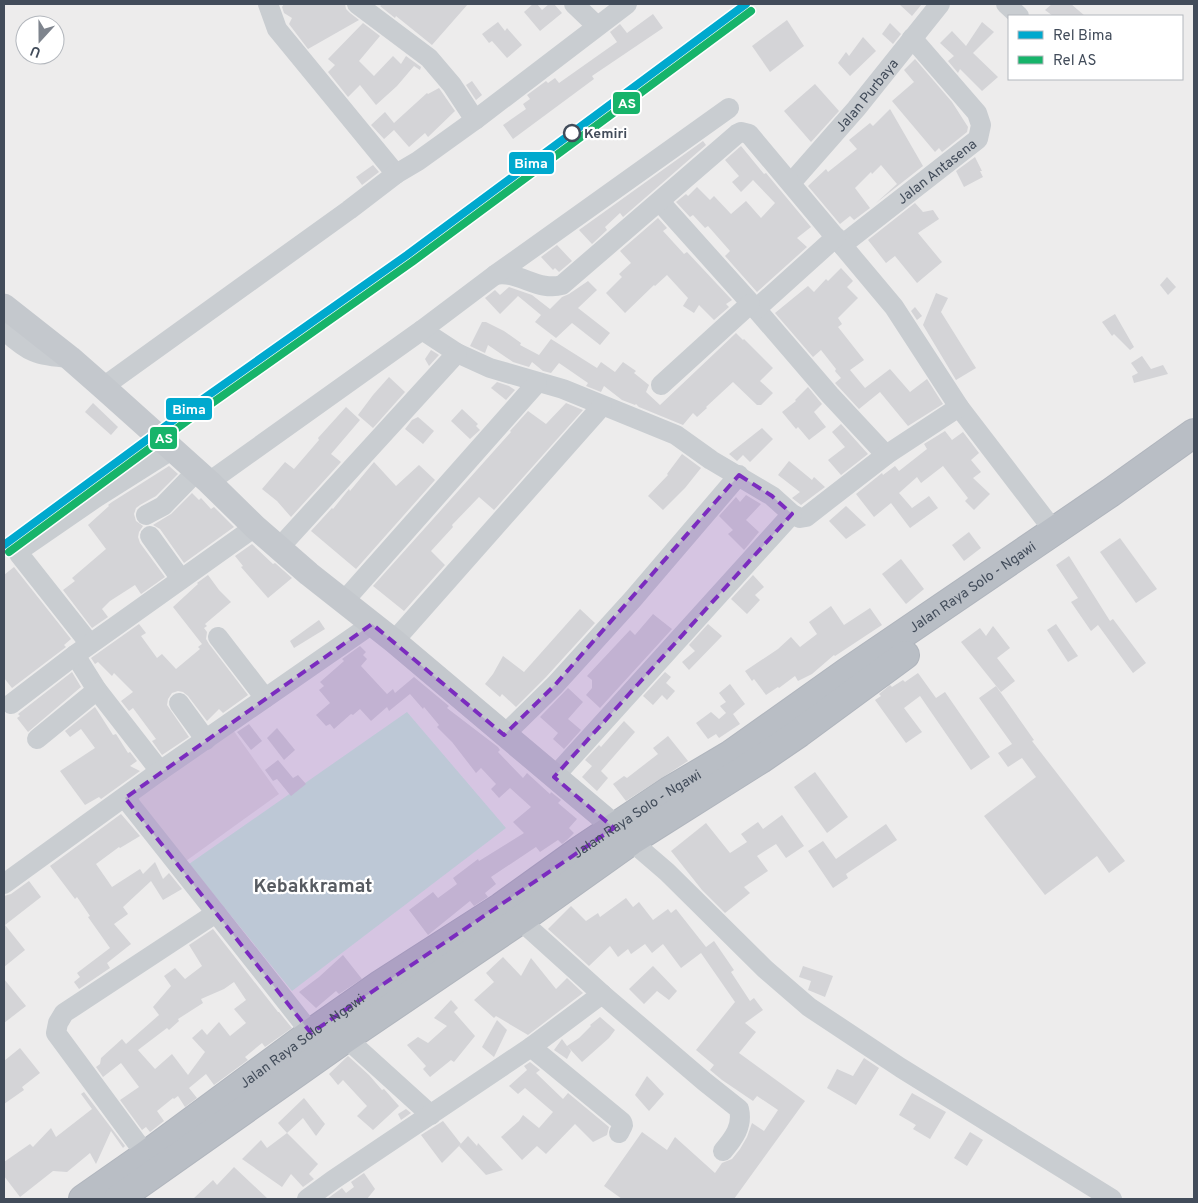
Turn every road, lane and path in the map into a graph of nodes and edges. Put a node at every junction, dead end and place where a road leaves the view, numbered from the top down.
1 (268, 4) edge
2 (357, 4) edge
3 (574, 4) edge
4 (627, 4) edge
5 (940, 4) edge
6 (1006, 4) edge
7 (1019, 15) edge
8 (597, 26) junction
9 (912, 38) junction
10 (729, 108) dead end
11 (475, 120) junction
12 (396, 174) junction
13 (791, 183) junction
14 (660, 202) junction
15 (839, 241) junction
16 (495, 275) junction
17 (4, 306) edge
18 (753, 307) junction
19 (4, 330) edge
20 (422, 330) junction
21 (457, 353) junction
22 (70, 358) junction
23 (537, 383) junction
24 (661, 385) dead end
25 (103, 387) junction
26 (602, 406) junction
27 (959, 407) junction
28 (1194, 433) edge
29 (173, 449) junction
30 (886, 455) junction
31 (1194, 456) edge
32 (739, 475) junction
33 (203, 476) junction
34 (792, 514) junction
35 (146, 515) dead end
36 (255, 526) junction
37 (1054, 530) junction
38 (150, 536) dead end
39 (279, 548) junction
40 (181, 579) junction
41 (344, 601) junction
42 (372, 624) junction
43 (218, 637) dead end
44 (394, 641) junction
45 (82, 650) junction
46 (97, 690) junction
47 (265, 698) junction
48 (179, 703) dead end
49 (11, 704) dead end
50 (504, 735) junction
51 (37, 740) dead end
52 (206, 740) junction
53 (160, 771) junction
54 (554, 777) junction
55 (125, 798) junction
56 (623, 834) junction
57 (4, 884) edge
58 (216, 913) junction
59 (520, 920) junction
60 (602, 994) junction
61 (311, 1033) junction
62 (346, 1038) junction
63 (531, 1046) junction
64 (431, 1115) junction
65 (619, 1133) dead end
66 (723, 1151) dead end
67 (146, 1156) junction
68 (84, 1199) edge
69 (118, 1199) edge
70 (307, 1199) edge
71 (1112, 1199) edge

1 - 12 street
2 - 11 street
3 - 8 street
4 - 8 street
5 - 9 street, Jalan Purbaya
6 - 7 street
8 - 11 street
9 - 13 street, Jalan Purbaya
9 - 15 street, Jalan Antasena
10 - 16 street
11 - 12 street
12 - 25 street
13 - 14 street
13 - 15 street
14 - 16 street
14 - 18 street
15 - 18 street
15 - 27 street
16 - 20 street
17 - 22 main road
18 - 24 street
18 - 30 street
19 - 22 street
20 - 21 street
20 - 33 street
21 - 23 street
21 - 39 street
22 - 25 main road
23 - 26 street
23 - 41 street
25 - 29 main road
26 - 32 street
26 - 44 street
27 - 30 street
27 - 37 street
28 - 37 highway, Jalan Raya Solo - Ngawi
29 - 33 main road
29 - 45 street
30 - 34 street
31 - 56 highway, Jalan Raya Solo - Ngawi
32 - 34 street
32 - 50 street
33 - 35 street
33 - 36 main road
34 - 54 street
36 - 39 main road
36 - 40 street
37 - 56 highway, Jalan Raya Solo - Ngawi
38 - 40 street
39 - 41 main road
40 - 45 street
41 - 42 main road
42 - 44 main road
42 - 47 street
43 - 47 street
44 - 50 main road
45 - 46 street
45 - 49 street
46 - 51 street
46 - 53 street
47 - 52 street
48 - 52 street
50 - 54 main road
52 - 53 street
53 - 55 street
54 - 56 main road
55 - 57 street
55 - 58 street
56 - 59 highway, Jalan Raya Solo - Ngawi
56 - 61 highway, Jalan Raya Solo - Ngawi
56 - 71 street
58 - 61 street
58 - 67 street
59 - 60 street
59 - 62 highway, Jalan Raya Solo - Ngawi
60 - 63 street
60 - 66 street
61 - 67 highway, Jalan Raya Solo - Ngawi
62 - 64 street
62 - 69 highway, Jalan Raya Solo - Ngawi
63 - 64 street
63 - 65 street
64 - 70 street
67 - 68 highway, Jalan Raya Solo - Ngawi

